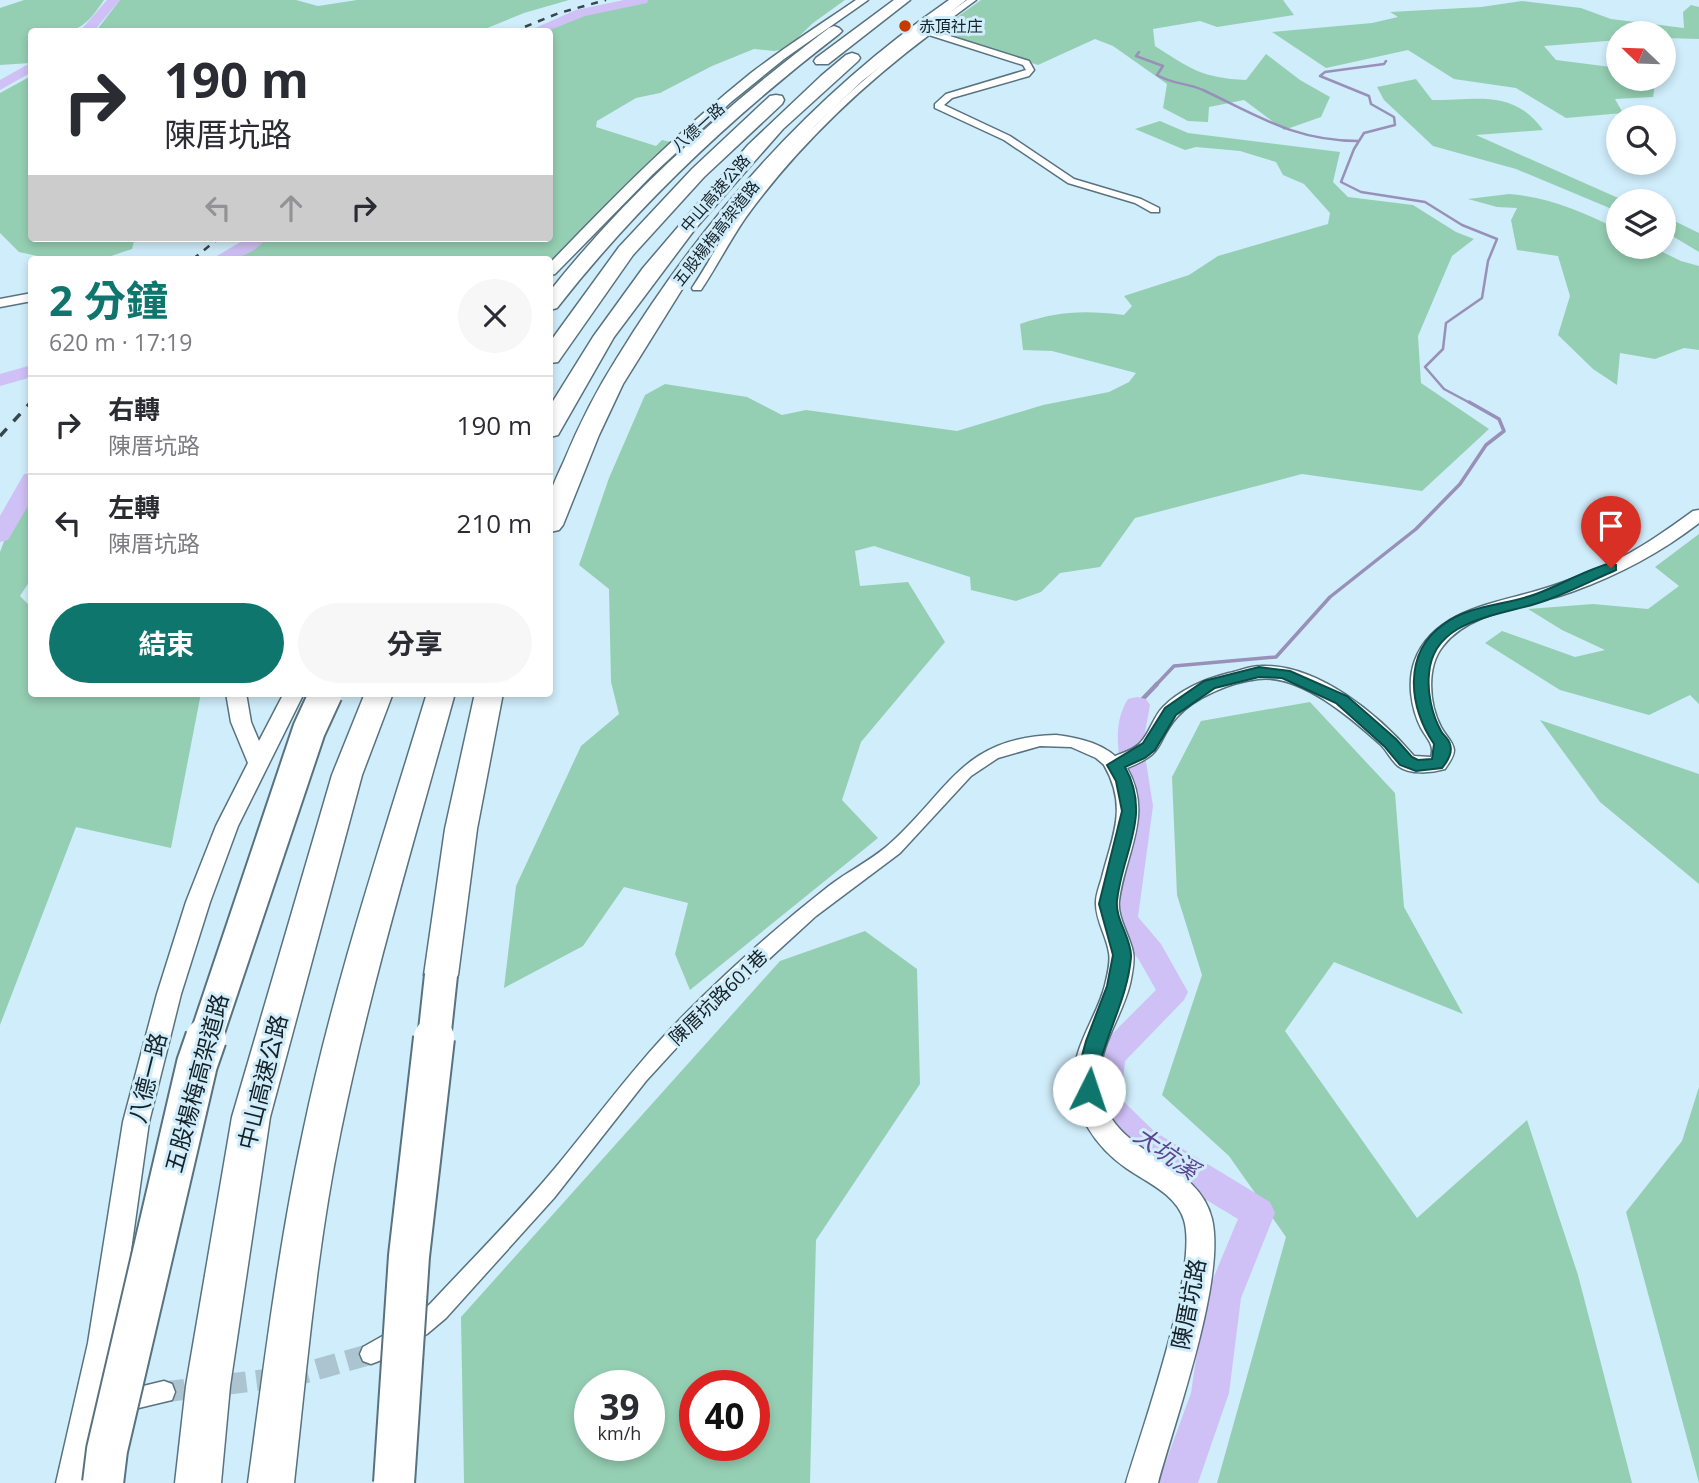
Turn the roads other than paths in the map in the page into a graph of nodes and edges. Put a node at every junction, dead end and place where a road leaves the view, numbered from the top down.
1 (863, 0) edge
2 (877, 0) edge
3 (903, 0) edge
4 (930, 0) edge
5 (959, 0) edge
6 (972, 0) edge
7 (928, 32) junction
8 (1155, 210) dead end
9 (553, 268) edge
10 (697, 289) dead end
11 (28, 298) edge
12 (553, 300) edge
13 (0, 303) edge
14 (553, 353) edge
15 (553, 425) edge
16 (1699, 514) edge
17 (553, 518) edge
18 (237, 697) edge
19 (292, 697) edge
20 (324, 697) edge
21 (377, 697) edge
22 (440, 697) edge
23 (488, 697) edge
24 (257, 761) junction
25 (1125, 761) junction
26 (371, 1354) tunnel mouth
27 (164, 1392) tunnel mouth
28 (88, 1408) junction
29 (72, 1483) edge
30 (103, 1483) edge
31 (198, 1483) edge
32 (271, 1483) edge
33 (394, 1483) edge
34 (1142, 1483) edge

1 - 9 street, 八德一路
2 - 12 highway
3 - 14 highway, 中山高速公路
4 - 15 highway, 中山高速公路
5 - 17 highway, 五股楊梅高架道路
6 - 7 street
7 - 8 street
7 - 10 street
11 - 13 street
16 - 25 street
18 - 24 street
19 - 24 street, 八德一路
20 - 30 highway, 五股楊梅高架道路, bridge
21 - 31 highway, 中山高速公路
22 - 32 highway
23 - 33 highway, bridge
24 - 28 street, 八德一路
25 - 26 street, 陳厝坑路601巷
25 - 34 street, 陳厝坑路
27 - 28 street
28 - 29 street, 八德一路

